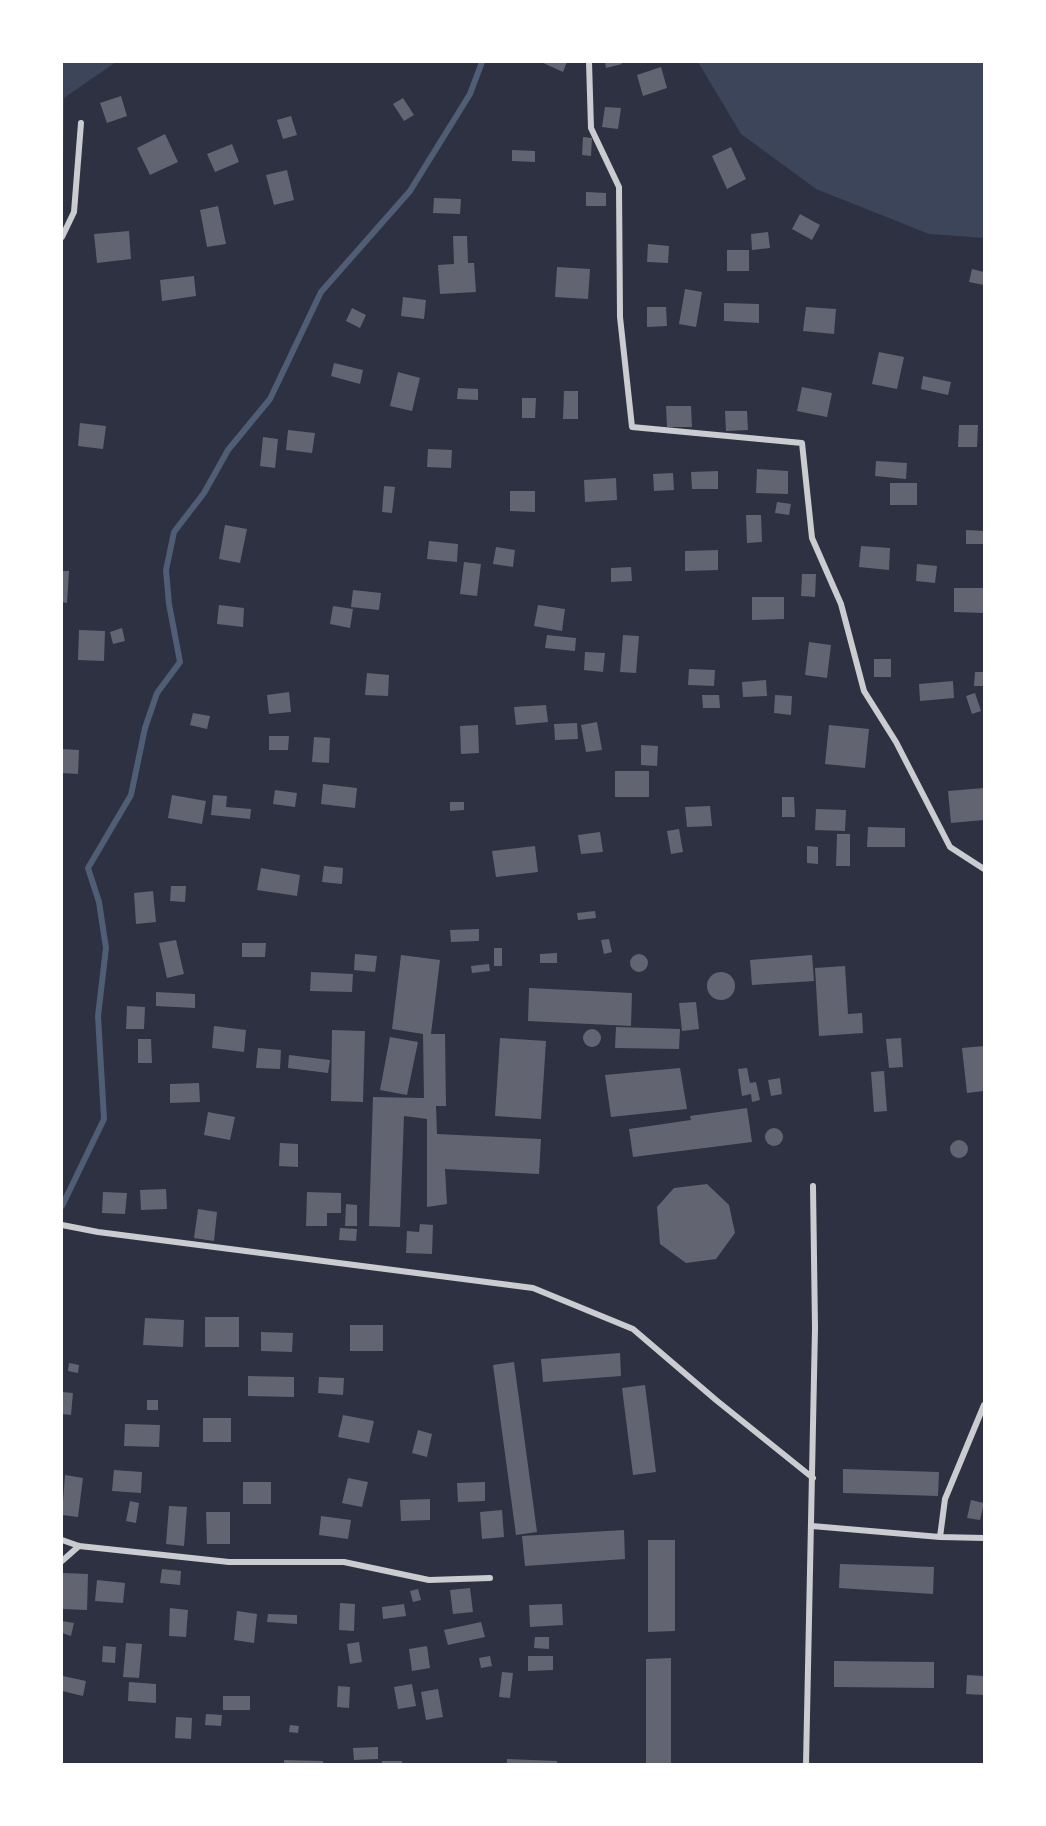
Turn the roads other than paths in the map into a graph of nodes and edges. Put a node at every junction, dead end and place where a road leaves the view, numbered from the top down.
1 (589, 62) edge
2 (81, 123) dead end
3 (62, 237) edge
4 (984, 869) edge
5 (813, 1186) dead end
6 (62, 1225) edge
7 (984, 1405) edge
8 (813, 1478) junction
9 (812, 1526) junction
10 (940, 1537) junction
11 (984, 1538) edge
12 (62, 1540) edge
13 (79, 1545) junction
14 (62, 1561) edge
15 (490, 1578) dead end
16 (806, 1764) edge

1 - 4 street
2 - 3 street
5 - 8 street
6 - 8 street
7 - 10 street
8 - 9 street
9 - 10 street
9 - 16 street
10 - 11 street
12 - 13 street
13 - 14 street
13 - 15 street

